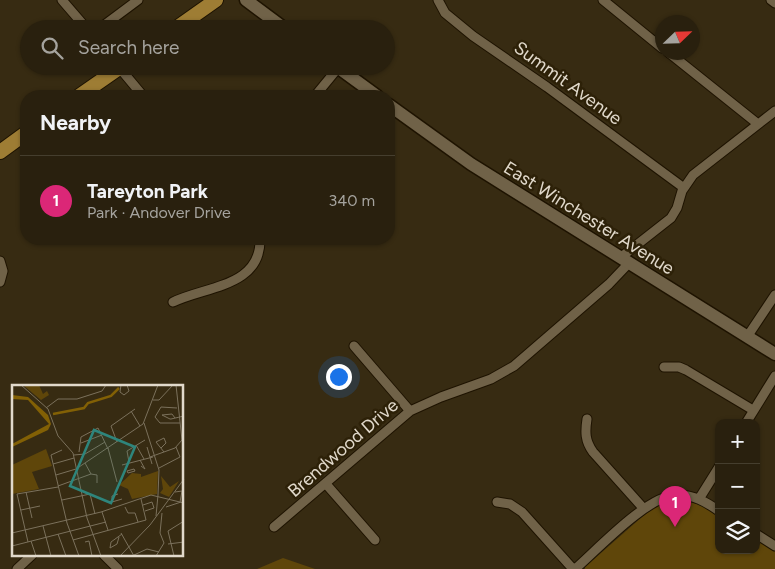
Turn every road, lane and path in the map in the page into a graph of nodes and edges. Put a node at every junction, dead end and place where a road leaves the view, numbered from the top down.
1 (62, 0) edge
2 (138, 0) edge
3 (216, 0) edge
4 (246, 0) edge
5 (438, 0) edge
6 (602, 0) edge
7 (771, 0) edge
8 (775, 3) edge
9 (79, 20) edge
10 (111, 20) edge
11 (188, 20) edge
12 (273, 20) edge
13 (655, 42) edge
14 (678, 60) edge
15 (109, 75) edge
16 (126, 75) edge
17 (331, 75) edge
18 (348, 75) edge
19 (87, 90) edge
20 (138, 90) edge
21 (320, 90) edge
22 (369, 90) edge
23 (395, 109) edge
24 (775, 111) edge
25 (758, 124) junction
26 (20, 137) edge
27 (0, 152) edge
28 (684, 188) junction
29 (259, 245) edge
30 (0, 261) edge
31 (625, 261) junction
32 (0, 282) edge
33 (775, 295) edge
34 (173, 302) dead end
35 (746, 337) junction
36 (354, 346) dead end
37 (775, 354) edge
38 (664, 368) dead end
39 (775, 376) edge
40 (754, 410) junction
41 (410, 411) junction
42 (587, 419) dead end
43 (748, 419) edge
44 (715, 473) edge
45 (326, 484) junction
46 (699, 499) junction
47 (497, 502) dead end
48 (644, 509) junction
49 (716, 509) edge
50 (274, 527) dead end
51 (760, 537) edge
52 (375, 540) dead end
53 (775, 546) edge
54 (31, 556) edge
55 (105, 556) edge
56 (17, 569) edge
57 (118, 569) edge
58 (574, 569) edge

1 - 9 street
2 - 10 street
3 - 11 main road
4 - 12 main road
5 - 28 street, Summit Avenue
6 - 13 street
7 - 8 street
14 - 25 street
15 - 19 main road
16 - 20 street
17 - 21 street
18 - 22 main road
23 - 31 main road, East Winchester Avenue
24 - 25 street, Brendwood Drive
25 - 28 street, Brendwood Drive
26 - 27 main road
28 - 31 street, Brendwood Drive
29 - 34 street
30 - 32 street
31 - 35 main road, East Winchester Avenue
31 - 41 street, Brendwood Drive
33 - 35 street
35 - 37 main road, East Winchester Avenue
36 - 41 street
38 - 40 street
39 - 40 street
40 - 43 street
41 - 45 street, Brendwood Drive
42 - 48 street
44 - 46 street
45 - 50 street, Brendwood Drive
45 - 52 street
46 - 48 street
46 - 49 street
47 - 58 street
48 - 58 street
51 - 53 street
54 - 56 street
55 - 57 street

